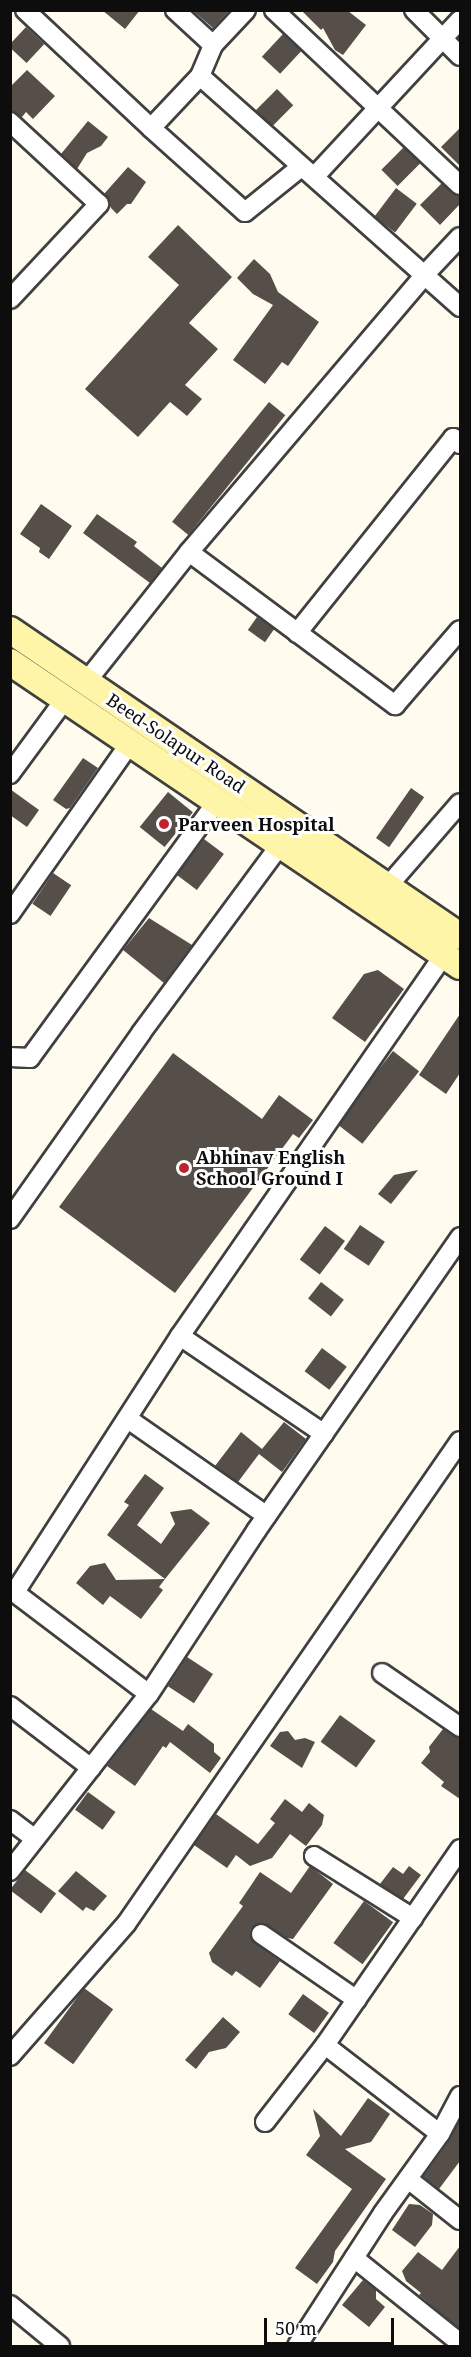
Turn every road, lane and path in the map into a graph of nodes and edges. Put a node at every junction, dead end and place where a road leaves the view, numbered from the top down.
1 (24, 10) edge
2 (175, 10) edge
3 (246, 10) edge
4 (274, 10) edge
5 (414, 10) edge
6 (460, 20) edge
7 (442, 39) junction
8 (213, 45) junction
9 (460, 56) edge
10 (200, 76) junction
11 (379, 109) junction
12 (10, 122) edge
13 (151, 128) junction
14 (307, 172) junction
15 (460, 185) edge
16 (460, 237) edge
17 (424, 275) junction
18 (10, 299) edge
19 (460, 307) edge
20 (460, 444) edge
21 (189, 552) junction
22 (10, 630) edge
23 (460, 630) edge
24 (297, 633) junction
25 (10, 662) edge
26 (86, 682) junction
27 (65, 699) junction
28 (130, 743) junction
29 (10, 774) edge
30 (216, 802) junction
31 (460, 803) edge
32 (279, 844) junction
33 (387, 887) junction
34 (10, 914) edge
35 (460, 936) edge
36 (452, 961) edge
37 (10, 1057) edge
38 (10, 1219) edge
39 (460, 1237) edge
40 (180, 1336) junction
41 (128, 1419) junction
42 (324, 1434) junction
43 (460, 1441) edge
44 (267, 1516) junction
45 (13, 1590) edge
46 (382, 1673) dead end
47 (149, 1694) junction
48 (10, 1706) edge
49 (460, 1727) edge
50 (91, 1768) junction
51 (10, 1820) edge
52 (35, 1839) junction
53 (460, 1849) edge
54 (314, 1856) dead end
55 (10, 1871) edge
56 (413, 1918) junction
57 (261, 1934) dead end
58 (357, 2000) junction
59 (325, 2045) junction
60 (10, 2056) edge
61 (460, 2096) edge
62 (265, 2122) dead end
63 (440, 2134) junction
64 (408, 2180) junction
65 (460, 2220) edge
66 (354, 2258) junction
67 (10, 2305) edge
68 (48, 2343) edge
69 (460, 2343) edge
70 (297, 2346) edge

1 - 13 street
2 - 8 street
3 - 8 street
4 - 11 street
5 - 7 street
6 - 7 street
7 - 9 street
7 - 11 street
8 - 10 street
10 - 13 street
10 - 14 street
11 - 14 street
11 - 15 street
12 - 18 street
13 - 14 street
14 - 17 street
16 - 17 street
17 - 19 street
17 - 21 street
20 - 24 street
21 - 24 street
21 - 26 street
22 - 26 main road, Beed-Solapur Road
23 - 24 street
25 - 27 main road, Beed-Solapur Road
26 - 33 main road, Beed-Solapur Road
27 - 28 main road, Beed-Solapur Road
27 - 29 street
28 - 30 main road, Beed-Solapur Road
28 - 34 street
30 - 32 main road, Beed-Solapur Road
30 - 37 street
31 - 33 street
32 - 36 main road, Beed-Solapur Road
32 - 38 street
33 - 35 main road, Beed-Solapur Road
36 - 40 street
39 - 42 street
40 - 41 street
40 - 42 street
41 - 44 street
41 - 45 street
42 - 44 street
43 - 60 street
44 - 47 street
45 - 47 street
46 - 49 street
47 - 50 street
48 - 50 street
50 - 52 street
51 - 52 street
52 - 55 street
53 - 56 street
54 - 56 street
56 - 58 street
57 - 58 street
58 - 59 street
59 - 62 street
59 - 63 street
61 - 63 street
63 - 64 street
64 - 65 street
64 - 66 street
66 - 69 street
66 - 70 street
67 - 68 street

